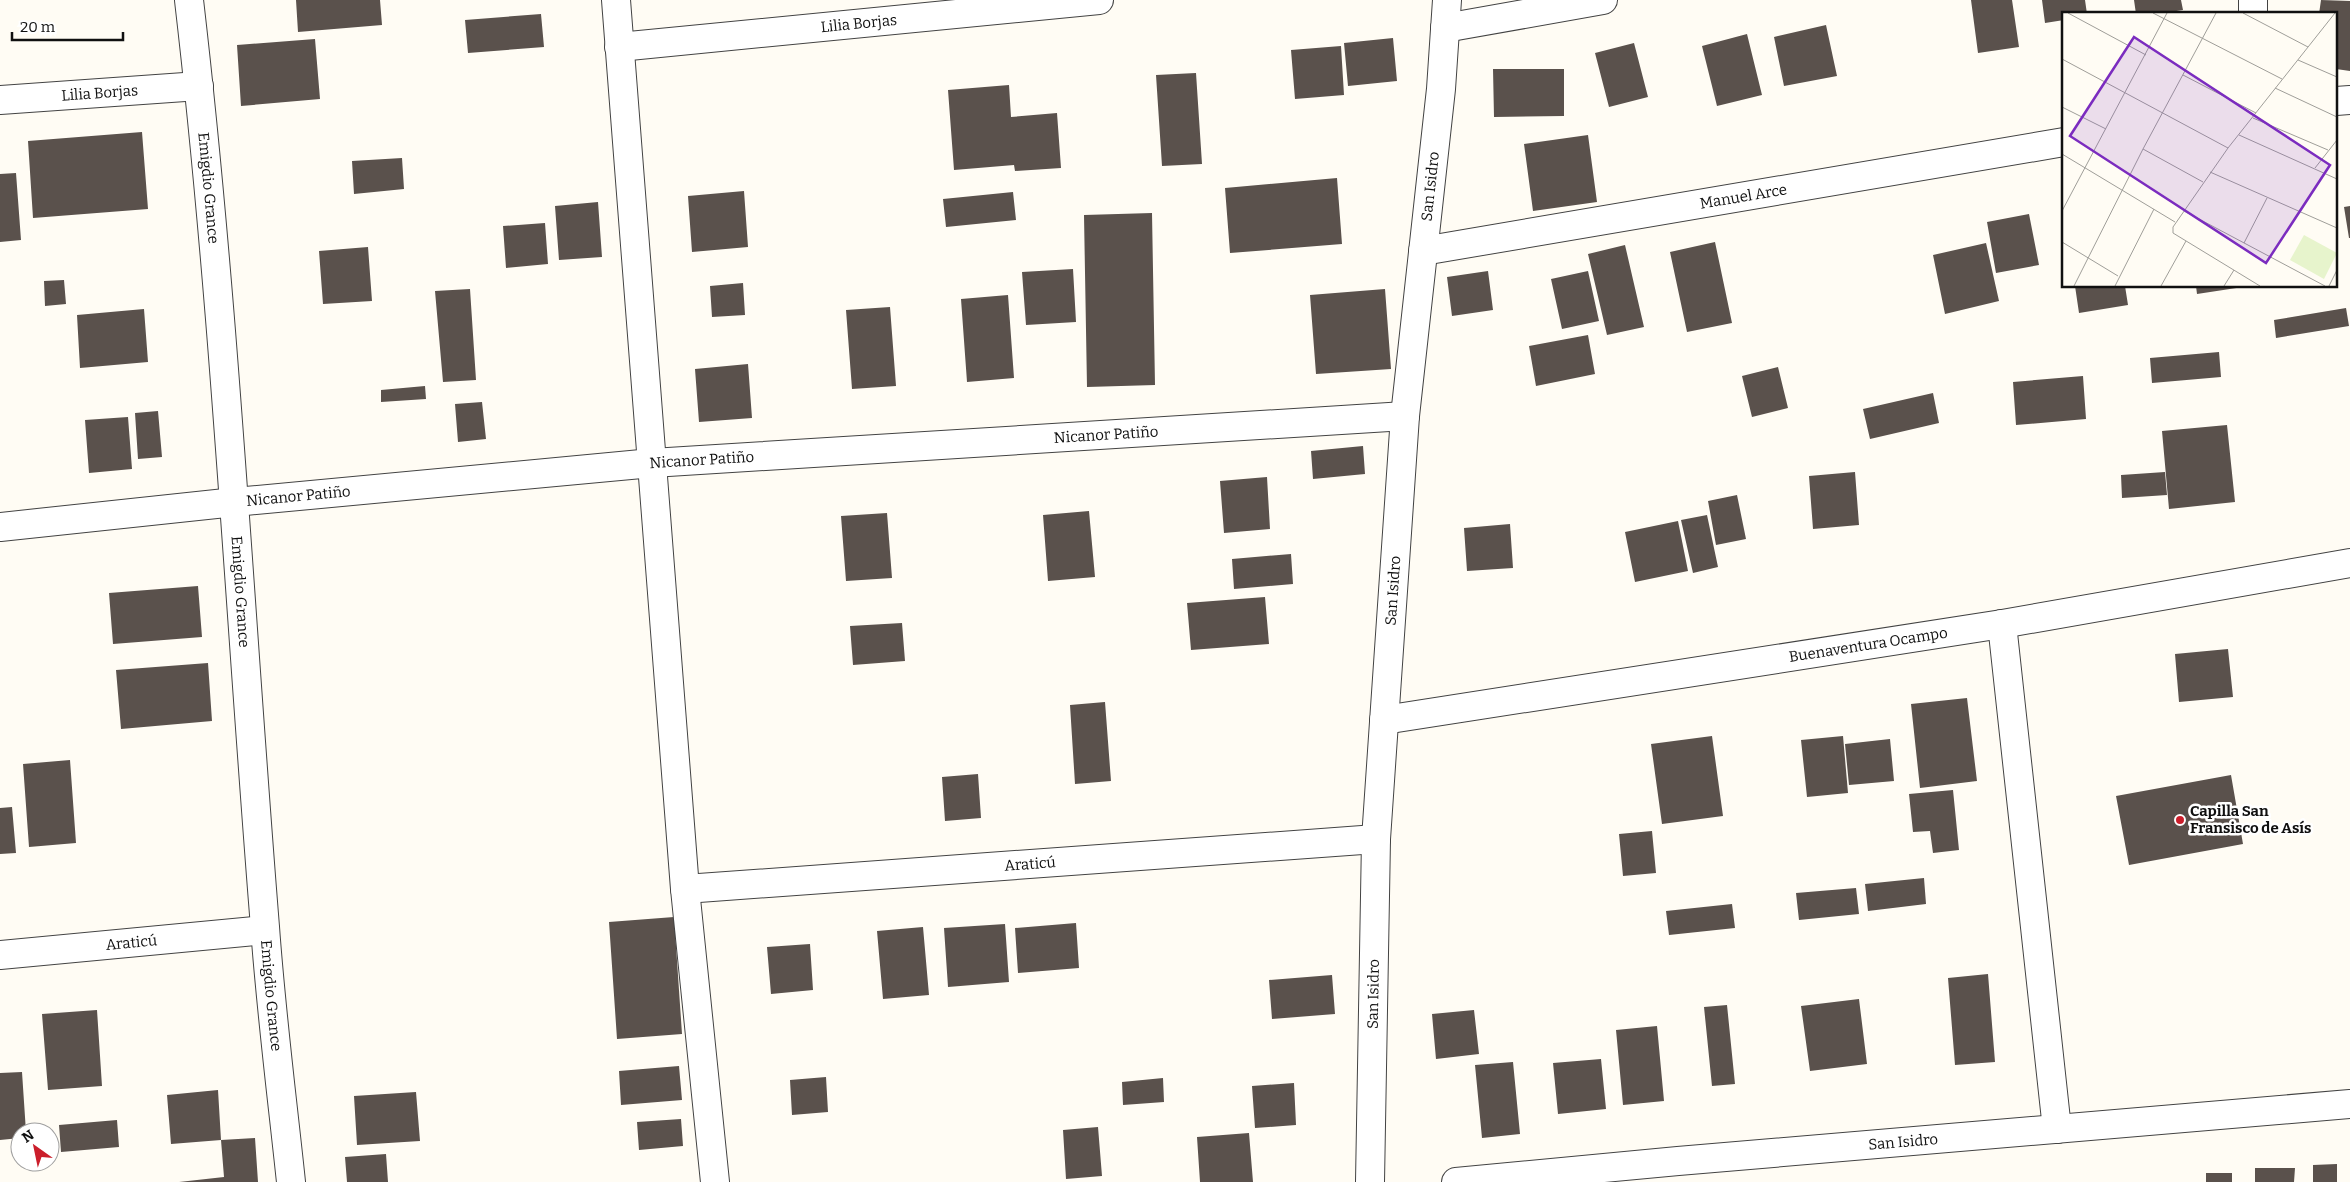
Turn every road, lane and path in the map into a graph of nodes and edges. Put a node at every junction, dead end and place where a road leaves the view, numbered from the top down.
1 (189, 0) edge
2 (616, 0) edge
3 (1099, 0) edge
4 (1447, 0) edge
5 (1603, 0) edge
6 (1445, 28) junction
7 (619, 47) junction
8 (199, 86) junction
9 (0, 100) edge
10 (2062, 142) edge
11 (1423, 250) junction
12 (1405, 416) junction
13 (652, 464) junction
14 (235, 502) junction
15 (0, 527) edge
16 (2350, 563) edge
17 (2002, 624) junction
18 (1384, 720) junction
19 (1376, 839) junction
20 (685, 889) junction
21 (265, 930) junction
22 (0, 955) edge
23 (2350, 1104) edge
24 (2057, 1129) junction
25 (291, 1182) edge
26 (715, 1182) edge
27 (1370, 1182) edge
28 (1456, 1182) edge

1 - 8 street, Emigdio Grance
2 - 7 street
3 - 7 street, Lilia Borjas
4 - 6 street, San Isidro
5 - 6 street
6 - 11 street, San Isidro
7 - 13 street
8 - 9 street, Lilia Borjas
8 - 14 street, Emigdio Grance
10 - 11 street, Manuel Arce
11 - 12 street, San Isidro
12 - 13 street, Nicanor Patiño
12 - 18 street, San Isidro
13 - 14 street, Nicanor Patiño
13 - 20 street
14 - 15 street, Nicanor Patiño
14 - 21 street, Emigdio Grance
16 - 17 street, Buenaventura Ocampo
17 - 18 street, Buenaventura Ocampo
17 - 24 street
18 - 19 street, San Isidro
19 - 20 street, Araticú
19 - 27 street, San Isidro
20 - 26 street
21 - 22 street, Araticú
21 - 25 street, Emigdio Grance
23 - 24 street, San Isidro
24 - 28 street, San Isidro

